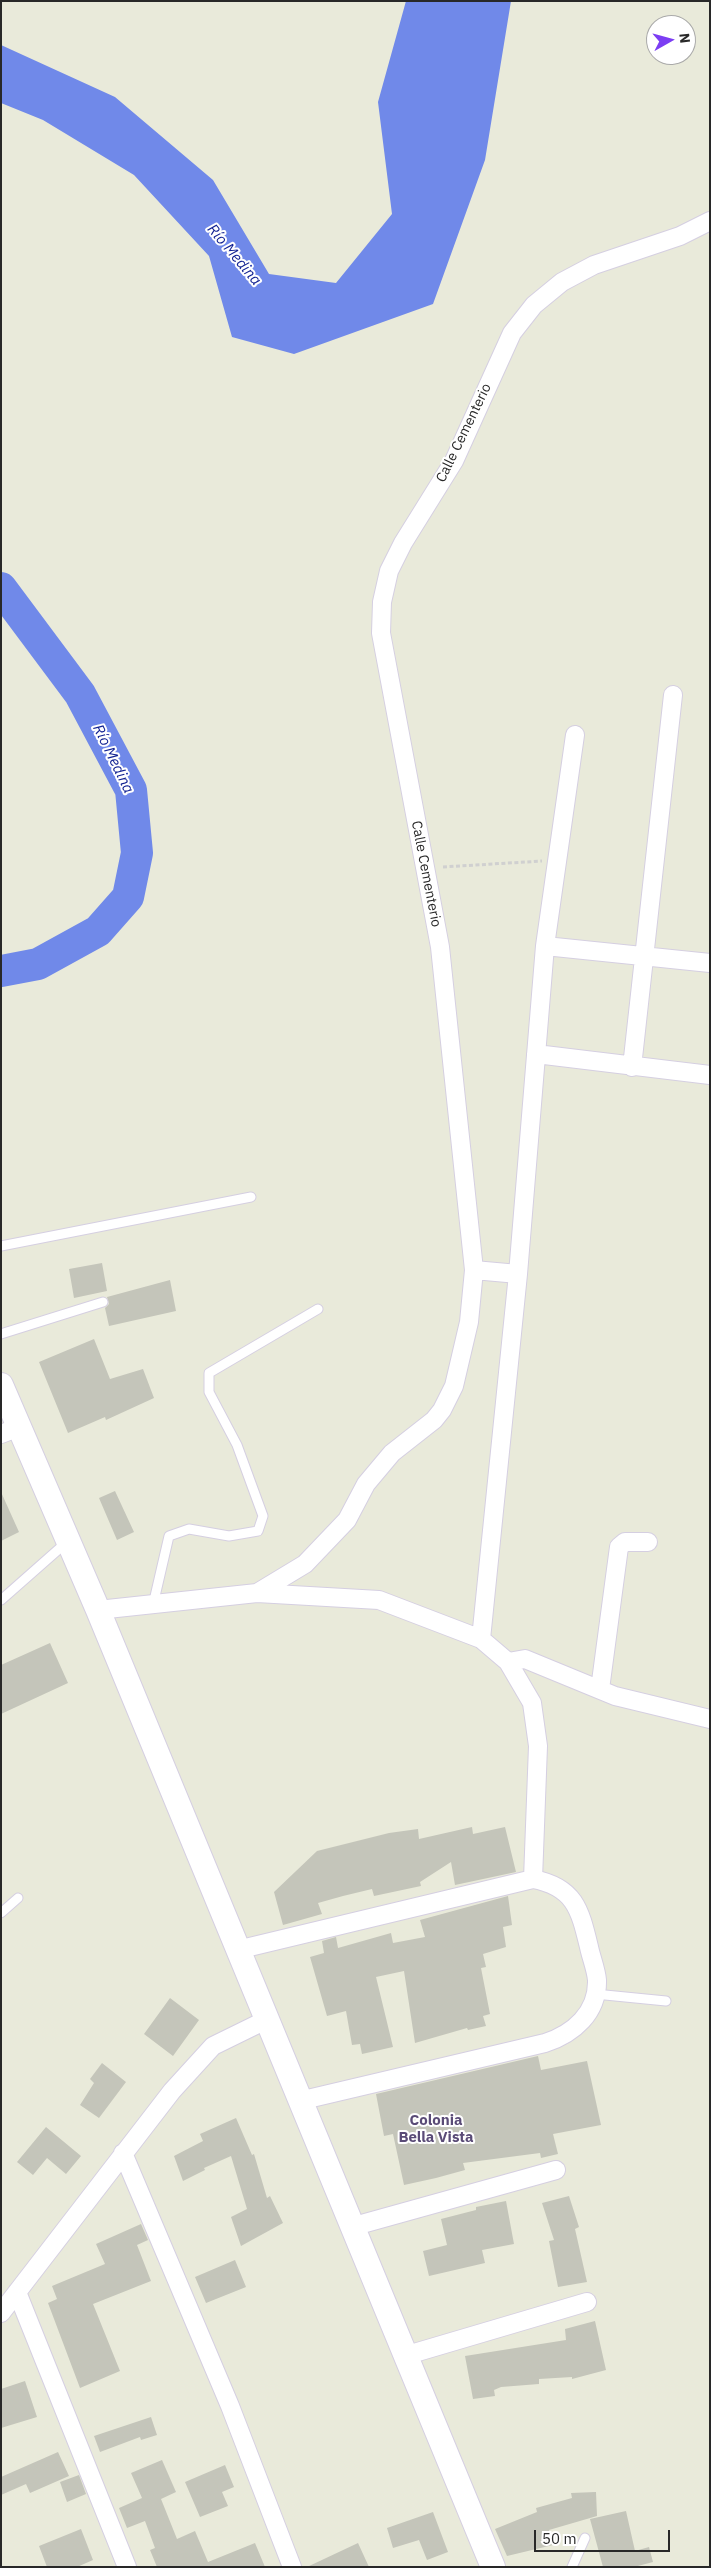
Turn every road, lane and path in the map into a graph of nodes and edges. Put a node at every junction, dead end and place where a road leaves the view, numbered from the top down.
1 (710, 220) edge
2 (673, 695) dead end
3 (575, 736) dead end
4 (557, 860) junction
5 (425, 868) junction
6 (545, 946) junction
7 (642, 957) junction
8 (710, 963) edge
9 (536, 1054) junction
10 (632, 1067) junction
11 (710, 1075) edge
12 (251, 1197) dead end
13 (1, 1246) edge
14 (474, 1270) junction
15 (518, 1274) junction
16 (103, 1302) dead end
17 (318, 1310) dead end
18 (1, 1334) edge
19 (1, 1384) edge
20 (10, 1430) edge
21 (68, 1541) junction
22 (648, 1542) dead end
23 (257, 1593) junction
24 (1, 1600) edge
25 (153, 1605) junction
26 (98, 1610) junction
27 (480, 1639) junction
28 (508, 1662) junction
29 (600, 1690) junction
30 (710, 1720) edge
31 (533, 1879) junction
32 (18, 1898) dead end
33 (1, 1913) edge
34 (237, 1950) junction
35 (595, 1994) junction
36 (666, 2001) dead end
37 (266, 2020) junction
38 (299, 2100) junction
39 (123, 2153) junction
40 (556, 2170) dead end
41 (351, 2227) junction
42 (18, 2292) junction
43 (586, 2302) dead end
44 (1, 2313) edge
45 (404, 2356) junction
46 (585, 2538) dead end
47 (127, 2567) edge
48 (292, 2567) edge
49 (493, 2567) edge
50 (572, 2567) edge

1 - 5 street, Calle Cementerio
2 - 7 street
3 - 4 street
4 - 5 path
4 - 6 street
5 - 14 street, Calle Cementerio
6 - 7 street
6 - 9 street
7 - 8 street
7 - 10 street
9 - 10 street
9 - 15 street
10 - 11 street
12 - 13 lane
14 - 15 street
14 - 23 street, Calle Cementerio
15 - 27 street
16 - 18 lane
17 - 25 lane
19 - 20 main road
20 - 21 main road
21 - 24 lane
21 - 26 main road
22 - 29 street
23 - 25 street
23 - 27 street
25 - 26 street
26 - 34 main road
27 - 28 street
28 - 29 street
28 - 31 street
29 - 30 street
31 - 34 street
31 - 35 street
32 - 33 lane
34 - 37 main road
35 - 36 lane
35 - 38 street
37 - 38 main road
37 - 39 street
38 - 41 main road
39 - 42 street
39 - 48 street
40 - 41 street
41 - 45 main road
42 - 44 street
42 - 47 street
43 - 45 street
45 - 49 main road
46 - 50 lane

